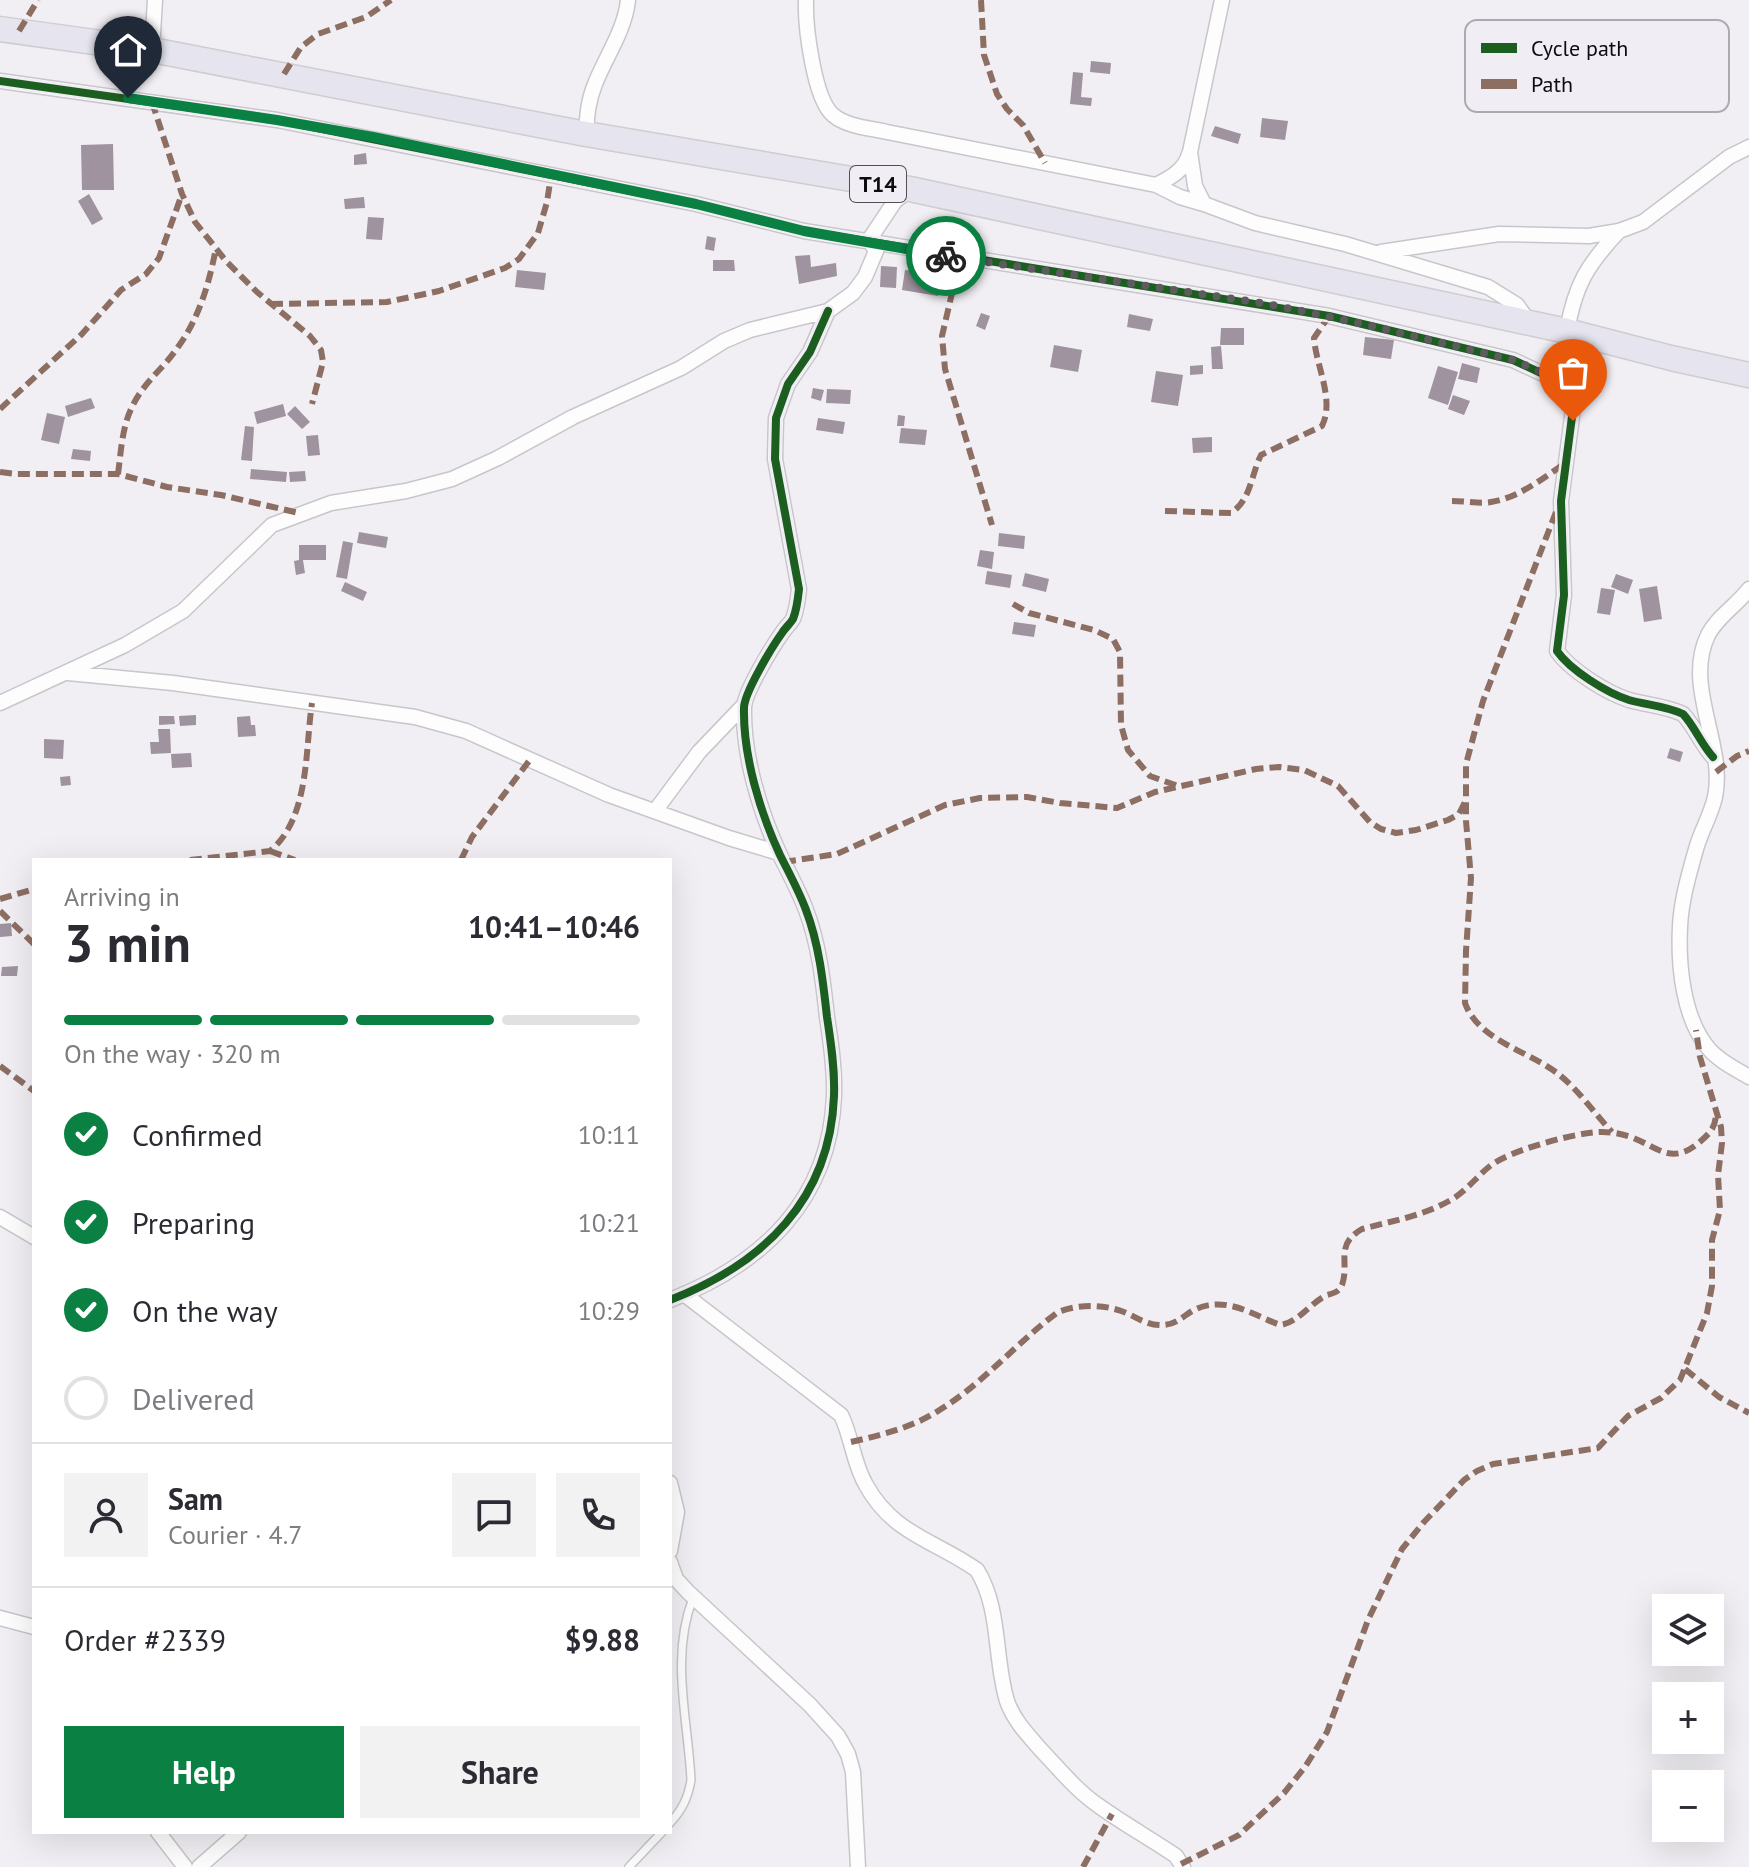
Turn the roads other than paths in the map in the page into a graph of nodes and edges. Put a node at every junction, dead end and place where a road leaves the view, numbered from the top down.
1 (155, 0) edge
2 (628, 0) edge
3 (806, 0) edge
4 (1222, 0) edge
5 (0, 29) edge
6 (152, 50) junction
7 (0, 81) edge
8 (586, 134) junction
9 (1749, 147) edge
10 (1190, 152) junction
11 (1156, 185) junction
12 (910, 189) junction
13 (1204, 204) junction
14 (1619, 231) junction
15 (869, 240) junction
16 (1377, 253) junction
17 (828, 311) junction
18 (1530, 323) junction
19 (1567, 331) junction
20 (1749, 375) edge
21 (1749, 589) edge
22 (64, 672) junction
23 (0, 703) edge
24 (744, 705) junction
25 (1713, 757) junction
26 (655, 811) junction
27 (779, 853) junction
28 (1749, 1077) edge
29 (0, 1217) edge
30 (32, 1236) edge
31 (677, 1297) edge
32 (672, 1491) edge
33 (672, 1540) edge
34 (672, 1568) edge
35 (693, 1596) junction
36 (0, 1617) edge
37 (32, 1626) edge
38 (672, 1821) edge
39 (160, 1834) edge
40 (237, 1834) edge
41 (660, 1834) edge
42 (185, 1867) edge
43 (199, 1867) edge
44 (629, 1867) edge
45 (858, 1867) edge
46 (1183, 1867) edge

1 - 6 street
2 - 8 street
3 - 11 street
4 - 10 street
5 - 6 highway, T14
6 - 8 highway, T14
7 - 15 street
8 - 12 highway, T14
9 - 14 street
10 - 11 street
10 - 13 street
11 - 13 street
12 - 15 street
12 - 18 highway, T14
13 - 16 street
14 - 16 street
14 - 19 street
15 - 17 street
15 - 25 street
16 - 18 street
17 - 22 street
17 - 24 street
18 - 19 highway, T14
19 - 20 highway, T14
21 - 25 street
22 - 23 street
22 - 26 street
24 - 26 street
24 - 27 street
25 - 28 street
26 - 27 street
27 - 31 street
29 - 30 street
31 - 46 street
32 - 33 street
34 - 35 street
35 - 38 lane
35 - 45 street
36 - 37 street
39 - 42 street
40 - 43 street
41 - 44 lane

